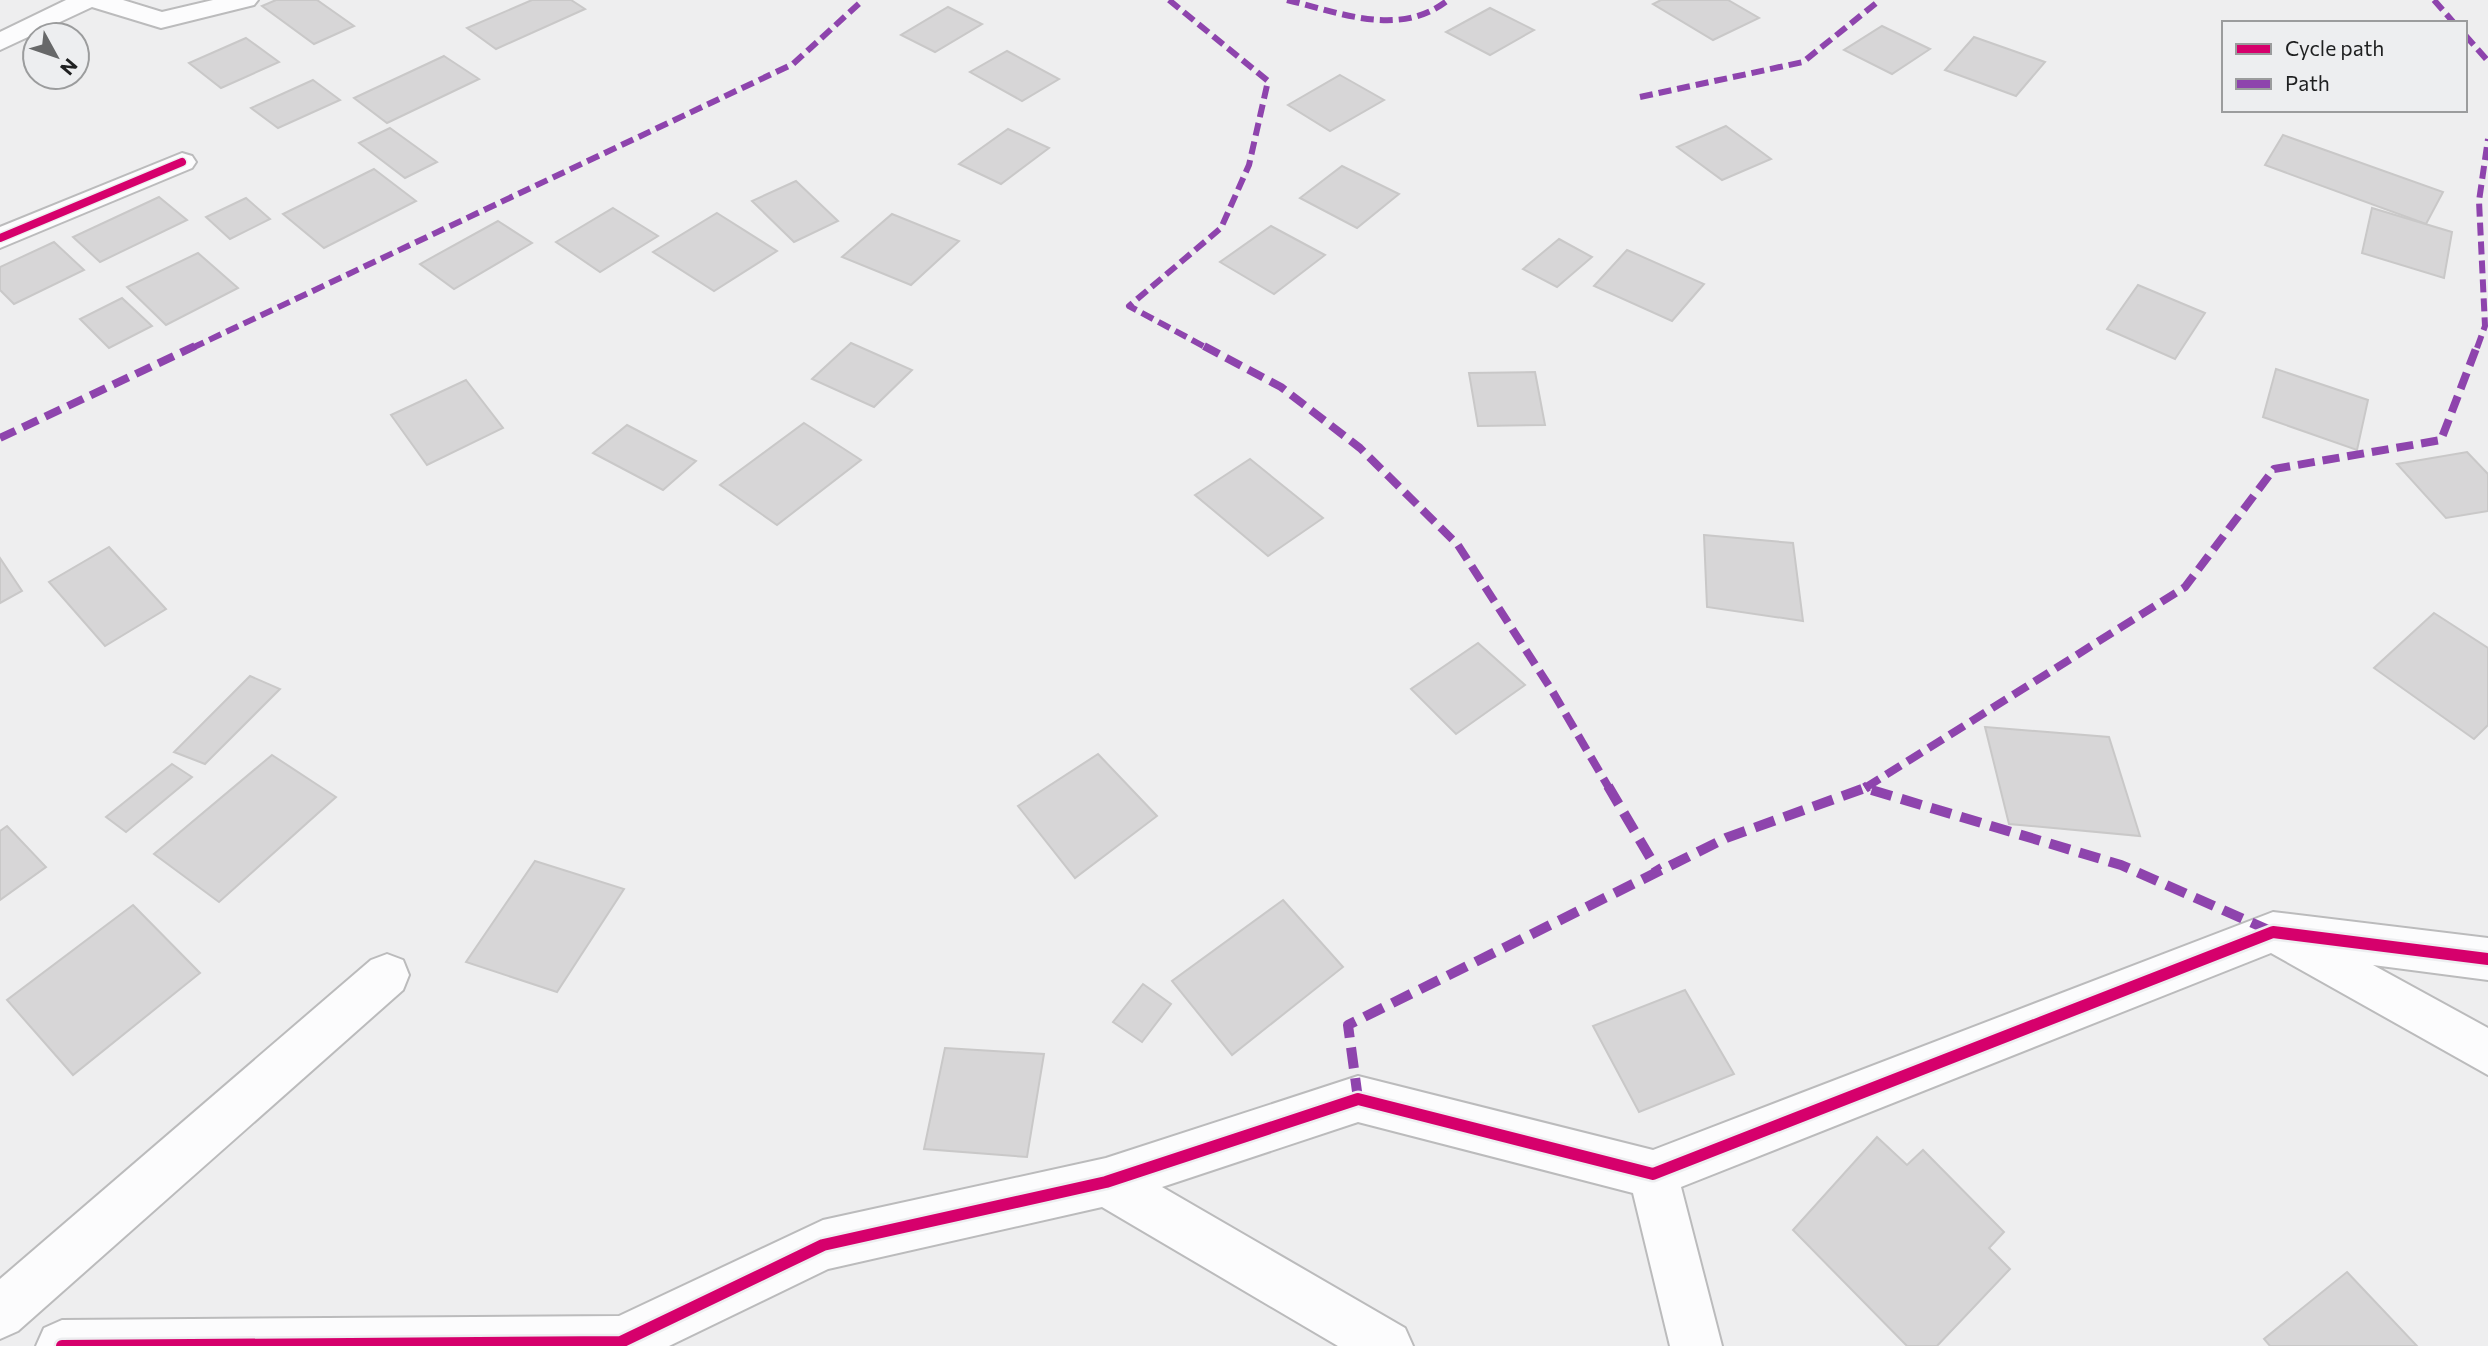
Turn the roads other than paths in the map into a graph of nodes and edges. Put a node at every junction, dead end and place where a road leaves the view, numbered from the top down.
1 (86, 0) edge
2 (97, 0) edge
3 (245, 0) edge
4 (0, 41) edge
5 (182, 162) dead end
6 (0, 238) edge
7 (2273, 932) junction
8 (2488, 959) edge
9 (387, 975) dead end
10 (2488, 1053) edge
11 (1653, 1174) junction
12 (1106, 1182) junction
13 (0, 1314) edge
14 (62, 1346) edge
15 (1387, 1346) edge
16 (1696, 1346) edge

1 - 4 street
2 - 3 street
5 - 6 street
7 - 8 street
7 - 10 street
7 - 11 street
9 - 13 street
11 - 12 street
11 - 16 street
12 - 14 street
12 - 15 street

